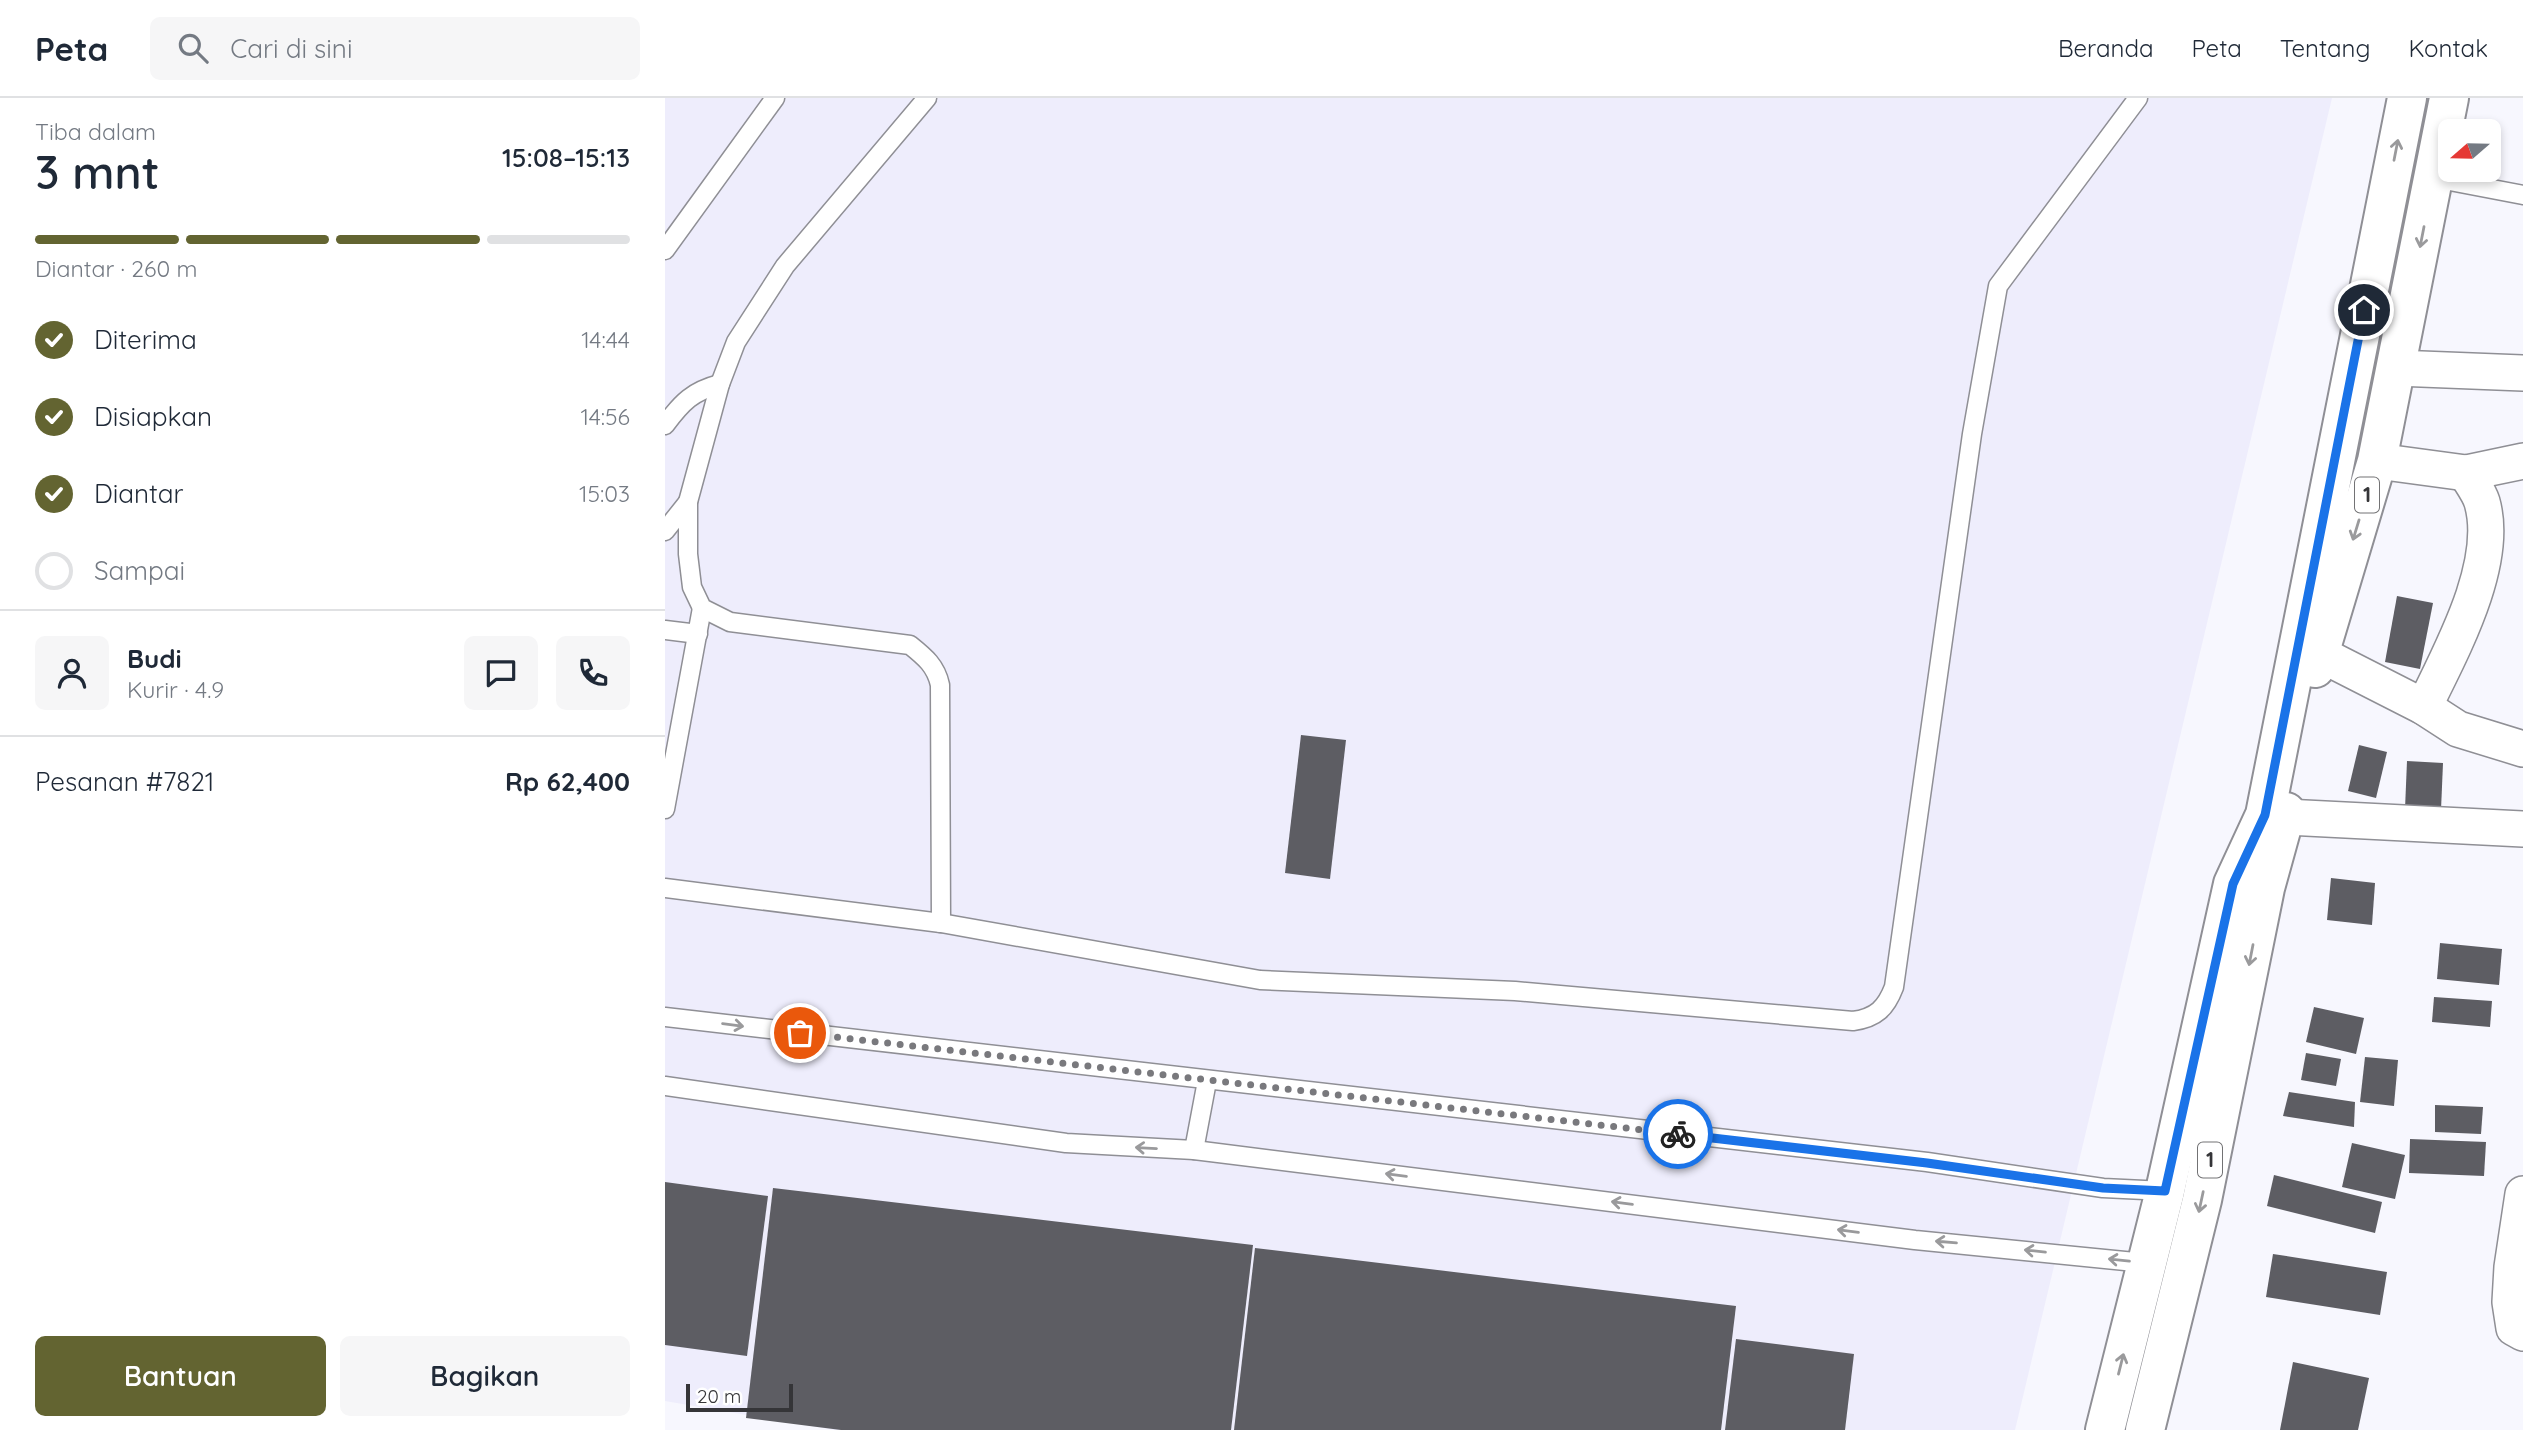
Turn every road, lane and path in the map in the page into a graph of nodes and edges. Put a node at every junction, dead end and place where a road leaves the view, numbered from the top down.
1 (775, 98) edge
2 (927, 98) edge
3 (2138, 98) edge
4 (2407, 98) edge
5 (2449, 98) edge
6 (2434, 178) junction
7 (2523, 195) edge
8 (665, 250) edge
9 (2396, 368) junction
10 (2523, 373) edge
11 (720, 384) junction
12 (665, 425) edge
13 (2377, 461) junction
14 (2523, 461) edge
15 (2466, 474) junction
16 (688, 502) junction
17 (665, 531) edge
18 (702, 608) junction
19 (665, 630) edge
20 (698, 634) junction
21 (2318, 653) junction
22 (2424, 707) junction
23 (673, 728) edge
24 (2523, 749) edge
25 (665, 809) edge
26 (2285, 817) junction
27 (2523, 830) edge
28 (665, 888) edge
29 (941, 923) junction
30 (665, 1017) edge
31 (1207, 1081) junction
32 (665, 1086) edge
33 (1194, 1150) junction
34 (2165, 1191) junction
35 (2523, 1194) edge
36 (2145, 1263) junction
37 (2523, 1333) edge
38 (2105, 1430) edge
39 (2145, 1430) edge

1 - 8 lane
2 - 11 lane
3 - 29 lane
34 -> 4 highway, 1
5 - 6 highway, 1
6 - 7 lane
6 -> 9 highway, 1
9 - 10 street
9 - 13 highway, 1
11 - 12 lane
11 - 16 lane
13 - 15 street
13 -> 21 highway, 1
14 - 15 street
15 - 22 street
16 - 17 lane
16 - 18 lane
18 - 20 lane
18 - 29 lane
19 - 20 lane
20 - 23 lane
21 - 22 street
21 - 26 highway, 1
22 - 24 street
23 - 25 lane
26 - 27 street
26 -> 39 highway, 1
28 - 29 lane
30 -> 31 lane
31 - 33 lane
31 - 34 lane
33 -> 32 lane
36 -> 33 lane
34 - 36 highway, 1
35 - 37 street
38 -> 36 highway, 1

